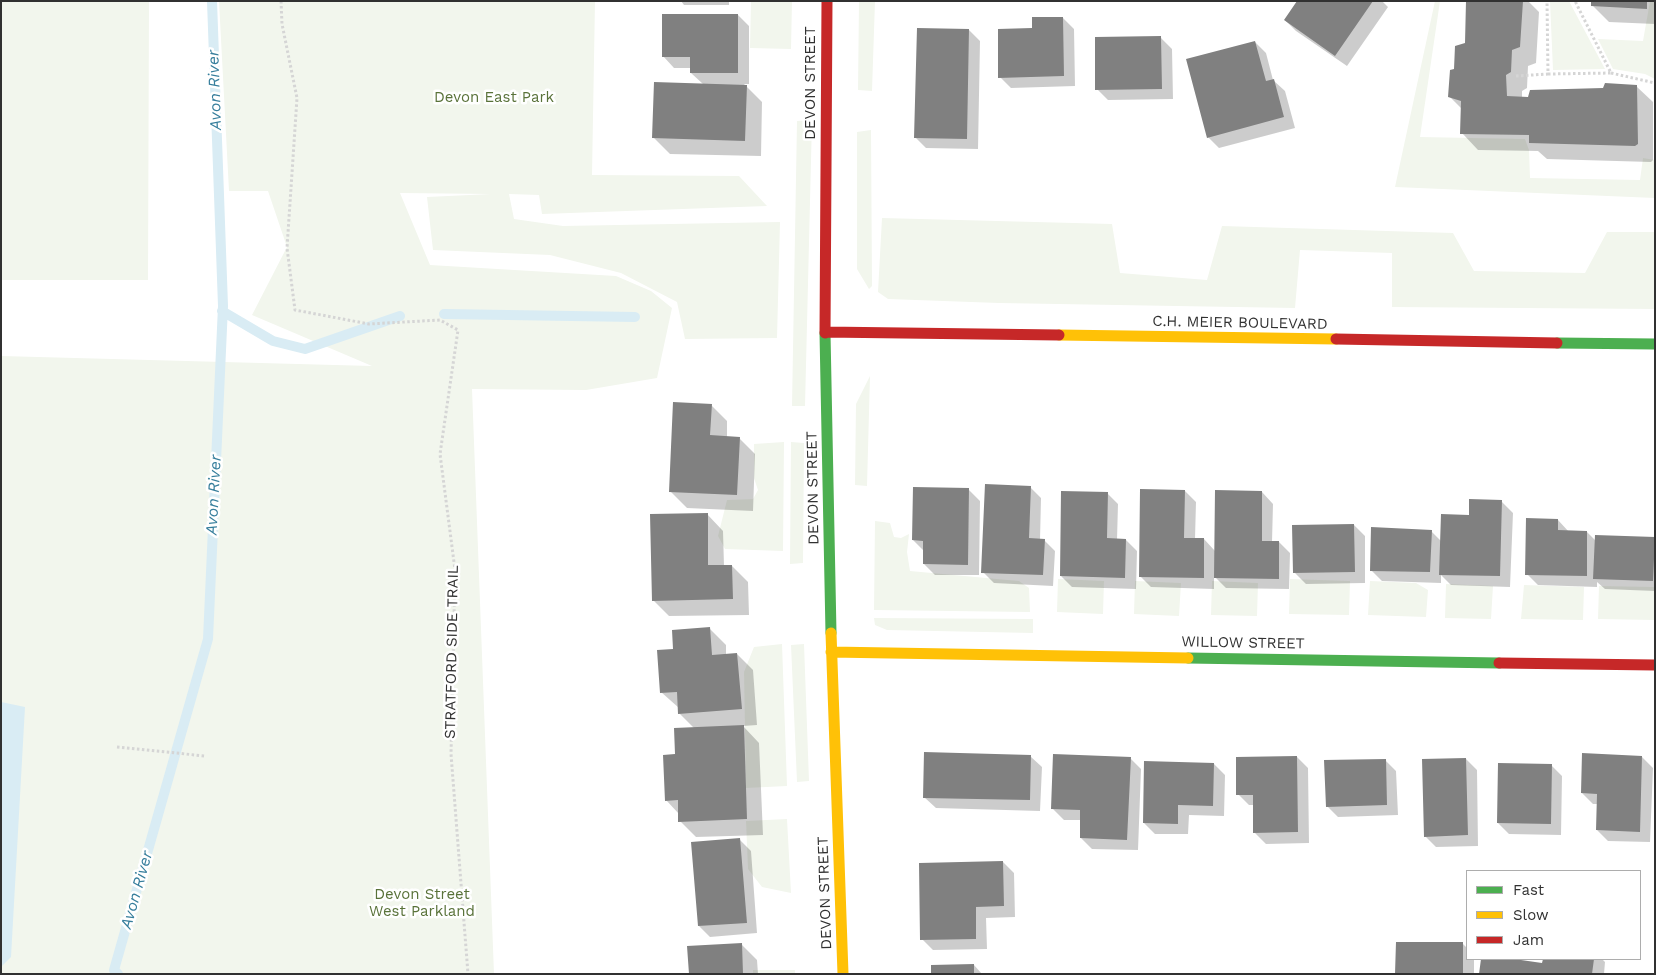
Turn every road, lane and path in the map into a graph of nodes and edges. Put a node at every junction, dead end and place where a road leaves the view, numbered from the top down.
1 (281, 1) edge
2 (827, 1) edge
3 (1547, 1) edge
4 (1575, 1) edge
5 (1611, 73) junction
6 (1548, 74) junction
7 (1516, 76) dead end
8 (1655, 83) edge
9 (825, 332) junction
10 (1655, 344) edge
11 (831, 652) junction
12 (1655, 665) edge
13 (117, 747) dead end
14 (206, 756) dead end
15 (468, 974) edge
16 (843, 974) edge

1 - 15 path, STRATFORD SIDE TRAIL
2 - 9 street, DEVON STREET
3 - 6 path
4 - 5 path
5 - 6 path
5 - 8 path
6 - 7 path
9 - 10 street, C.H. MEIER BOULEVARD
9 - 11 street, DEVON STREET
11 - 12 street, WILLOW STREET
11 - 16 street, DEVON STREET
13 - 14 path

